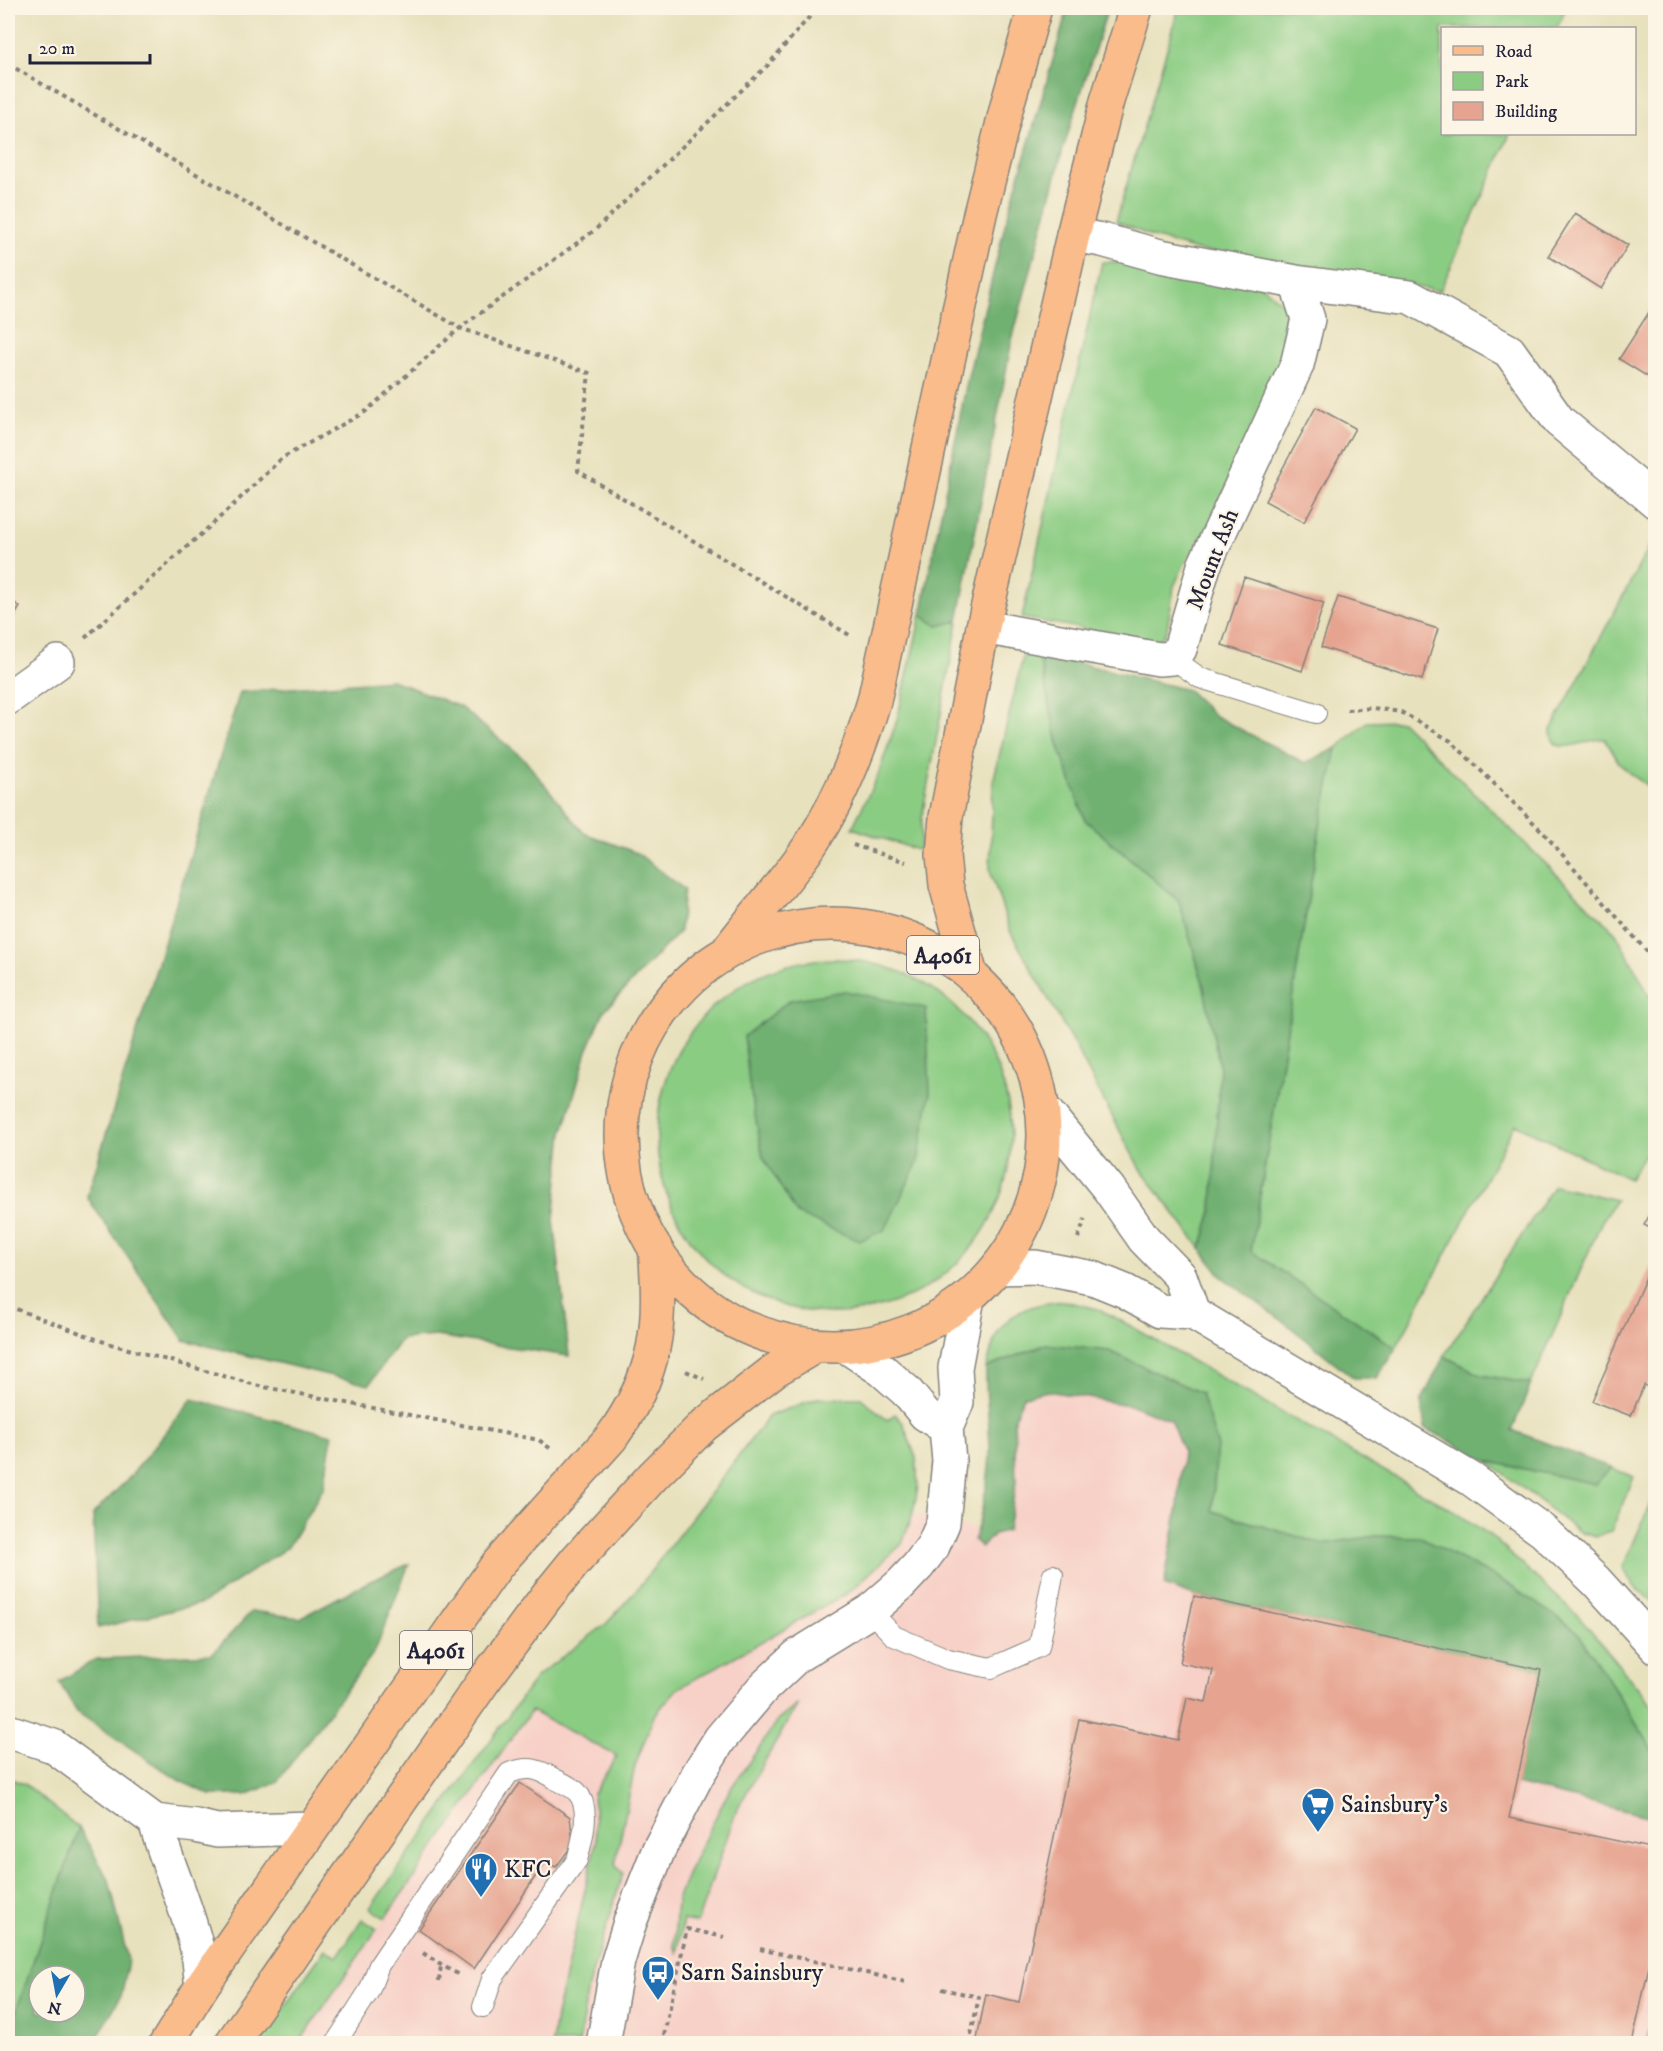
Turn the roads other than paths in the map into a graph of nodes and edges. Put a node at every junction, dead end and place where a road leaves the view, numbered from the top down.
1 (1035, 8) edge
2 (1136, 8) edge
3 (1073, 235) junction
4 (1296, 282) junction
5 (1656, 502) edge
6 (983, 627) junction
7 (1172, 658) junction
8 (58, 662) road end
9 (8, 698) edge
10 (1316, 713) road end
11 (726, 952) junction
12 (971, 975) junction
13 (1042, 1107) junction
14 (655, 1247) junction
15 (997, 1268) junction
16 (968, 1298) junction
17 (1193, 1312) junction
18 (814, 1347) junction
19 (847, 1347) junction
20 (946, 1428) junction
21 (1053, 1575) dead end
22 (870, 1611) junction
23 (1656, 1647) edge
24 (8, 1731) edge
25 (155, 1821) junction
26 (311, 1828) junction
27 (202, 1986) junction
28 (483, 2007) dead end
29 (166, 2043) edge
30 (231, 2043) edge
31 (335, 2043) edge
32 (603, 2043) edge

1 - 11 main road, A4061
2 - 3 main road, A4061
3 - 4 street
3 - 6 main road, A4061
4 - 5 street
4 - 7 street, Mount Ash
6 - 7 street
6 - 12 main road, A4061
7 - 10 lane
8 - 9 street
11 - 12 main road, A4061
11 - 14 main road, A4061
12 - 13 main road, A4061
13 - 15 main road, A4061
13 - 17 street
14 - 18 main road, A4061
14 - 26 main road, A4061
15 - 16 main road, A4061
15 - 17 street
16 - 19 main road, A4061
16 - 20 street
17 - 23 street
18 - 19 main road, A4061
18 - 30 main road, A4061
19 - 20 street
20 - 22 street
21 - 22 lane
22 - 32 street
24 - 25 street
25 - 26 street
25 - 27 street
26 - 27 main road, A4061
27 - 29 main road, A4061
28 - 31 lane

